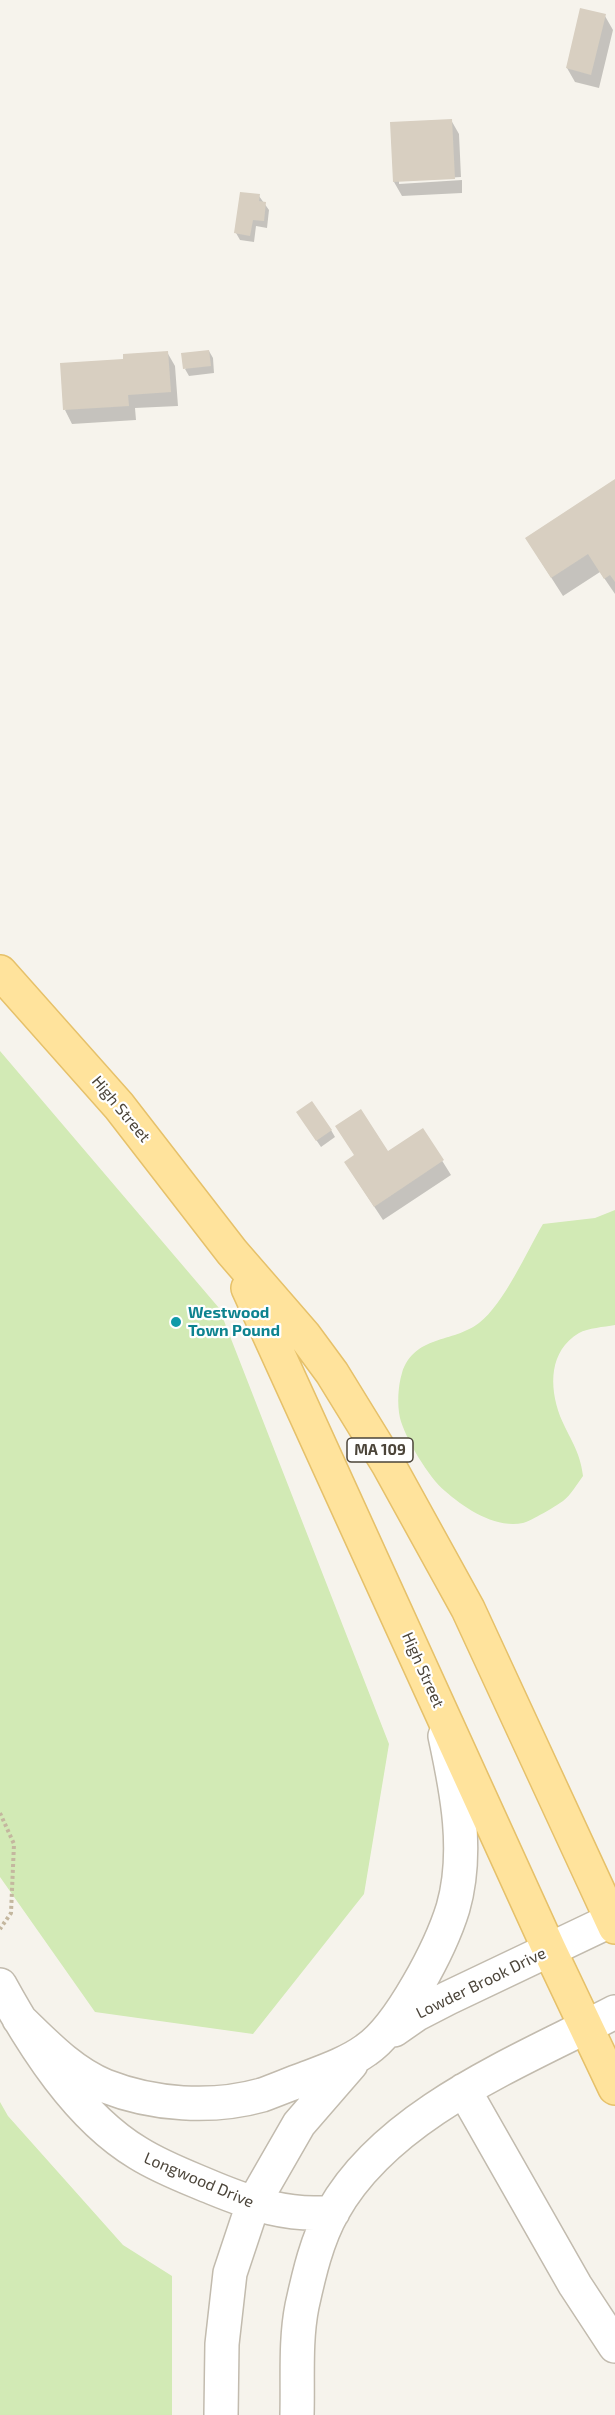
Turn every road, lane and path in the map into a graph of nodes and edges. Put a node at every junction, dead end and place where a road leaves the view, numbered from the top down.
1 (0, 972) edge
2 (232, 1252) junction
3 (431, 1686) junction
4 (0, 1813) edge
5 (613, 1923) edge
6 (0, 1929) edge
7 (549, 1949) junction
8 (0, 1985) edge
9 (615, 2012) edge
10 (19, 2019) junction
11 (586, 2027) junction
12 (367, 2050) junction
13 (615, 2088) edge
14 (464, 2090) junction
15 (253, 2204) junction
16 (333, 2212) junction
17 (615, 2346) edge
18 (221, 2415) edge
19 (297, 2415) edge

1 - 2 main road, High Street / MA 109
2 - 3 main road, High Street / MA 109
2 - 5 main road, High Street / MA 109
3 - 7 main road, High Street / MA 109
3 - 12 street
4 - 6 path
5 - 7 street, Lowder Brook Drive
7 - 11 main road, High Street / MA 109
7 - 12 street, Lowder Brook Drive
8 - 10 street, Longwood Drive
9 - 11 street
10 - 12 street, Longwood Drive
10 - 15 street, Longwood Drive
11 - 13 main road, High Street / MA 109
11 - 14 street
12 - 15 street, Lowder Brook Drive
14 - 16 street
14 - 17 street
15 - 16 street, Longwood Drive
15 - 18 street, Lowder Brook Drive
16 - 19 street

